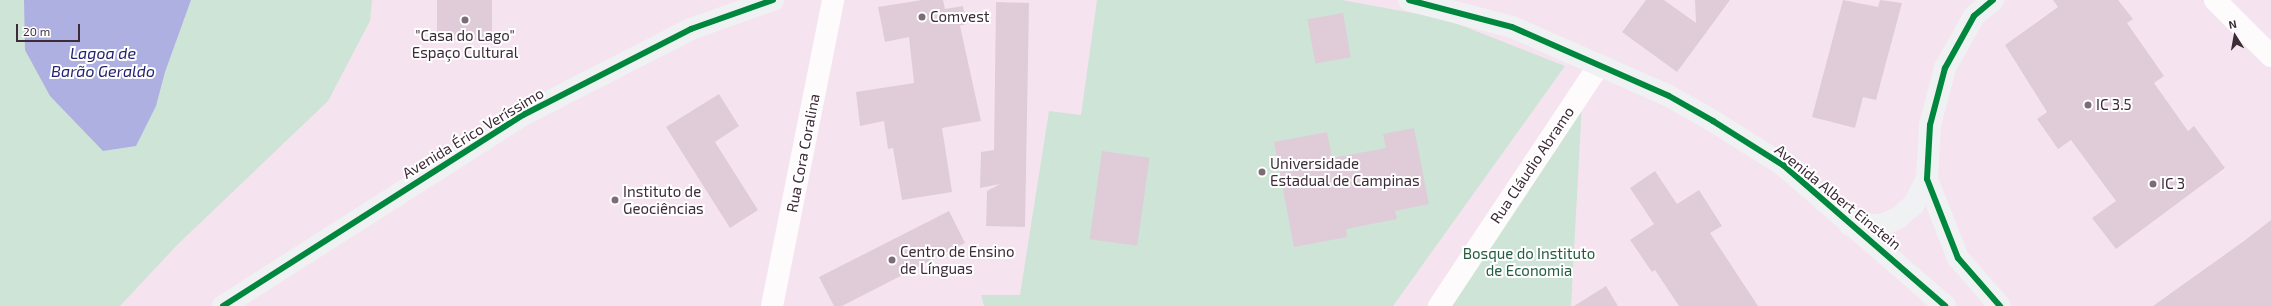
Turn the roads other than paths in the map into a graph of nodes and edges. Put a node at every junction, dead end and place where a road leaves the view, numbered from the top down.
1 (773, 0) edge
2 (833, 0) edge
3 (1409, 0) edge
4 (1992, 0) edge
5 (2215, 0) edge
6 (1437, 4) edge
7 (1975, 8) edge
8 (2271, 56) edge
9 (1600, 64) junction
10 (1928, 179) junction
11 (1850, 225) junction
12 (223, 306) edge
13 (772, 306) edge
14 (1439, 306) edge
15 (1945, 306) edge
16 (2000, 306) edge

1 - 12 street, Avenida Érico Veríssimo
2 - 13 street, Rua Cora Coralina
3 - 6 street
4 - 7 street
5 - 8 street
6 - 9 street
7 - 10 street
9 - 11 street, Avenida Albert Einstein
9 - 14 street, Rua Cláudio Abramo
10 - 11 street
10 - 16 street
11 - 15 street, Avenida Albert Einstein

